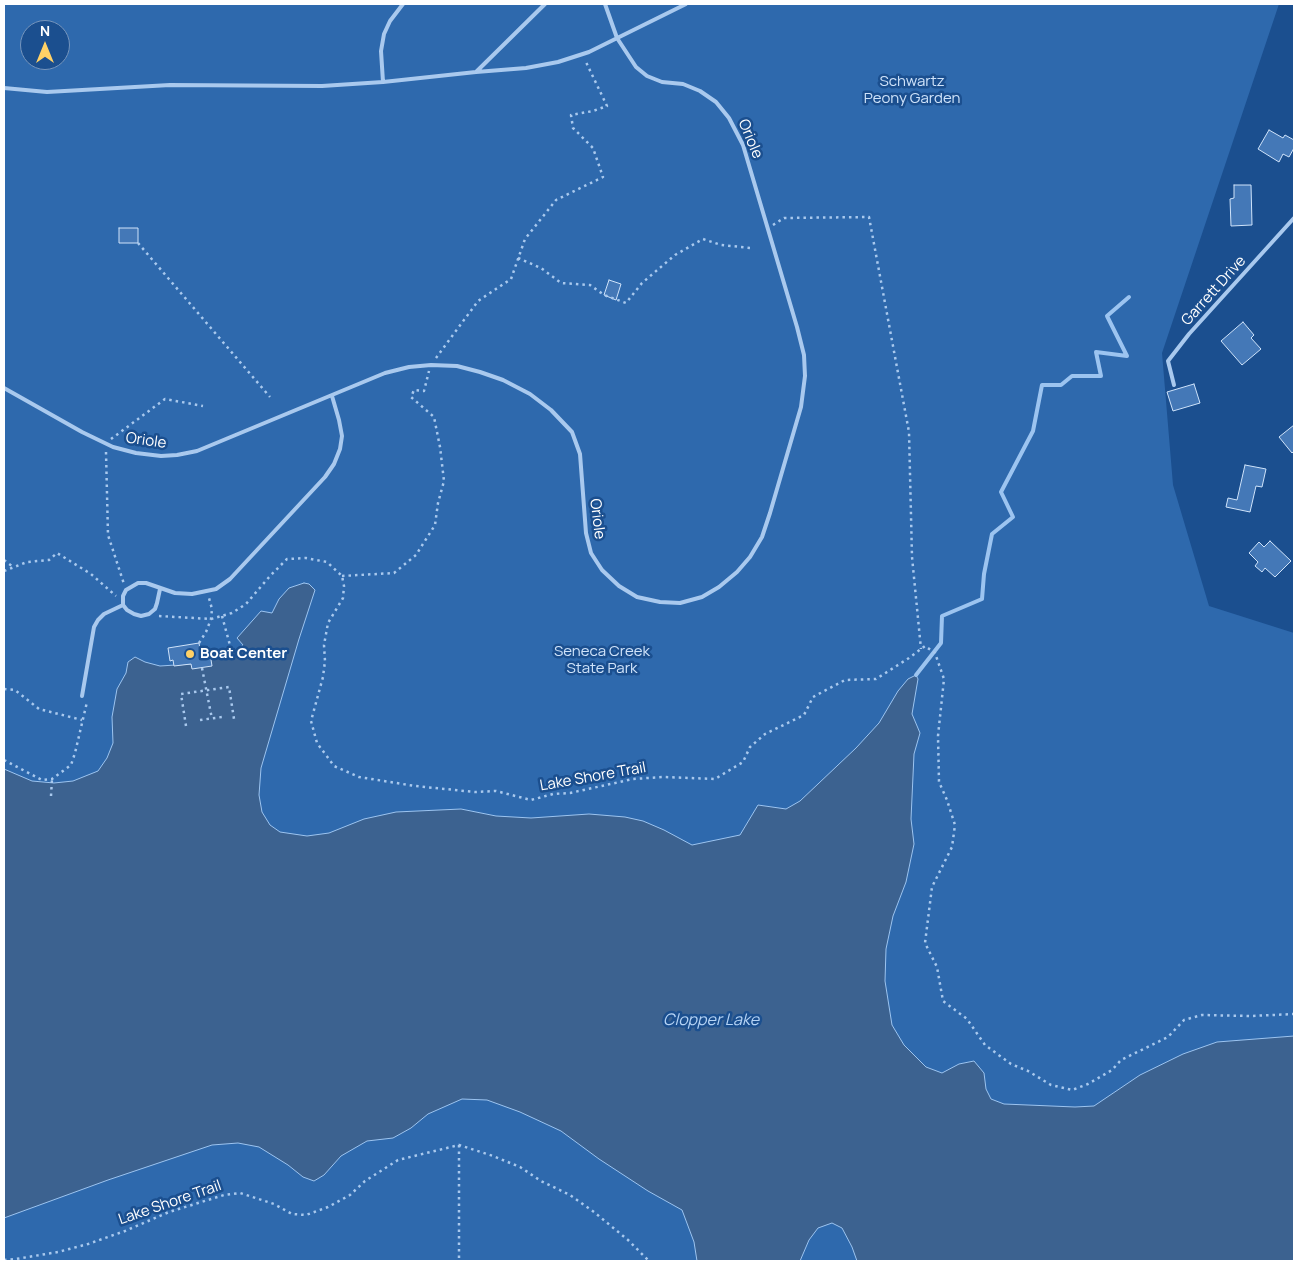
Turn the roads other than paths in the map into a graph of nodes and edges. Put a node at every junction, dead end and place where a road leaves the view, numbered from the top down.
1 (403, 4) edge
2 (545, 4) edge
3 (605, 4) edge
4 (686, 4) edge
5 (618, 38) junction
6 (476, 72) junction
7 (383, 82) junction
8 (4, 88) edge
9 (1294, 218) edge
10 (1174, 385) dead end
11 (4, 388) edge
12 (332, 396) junction
13 (160, 589) junction
14 (122, 606) junction
15 (82, 696) road end

1 - 7 lane
2 - 6 lane
3 - 5 lane, Oriole
4 - 5 lane
5 - 6 lane
5 - 12 lane, Oriole
6 - 7 lane
7 - 8 lane
9 - 10 lane, Garrett Drive
11 - 12 lane, Oriole
12 - 13 lane
13 - 14 lane
13 - 14 lane
14 - 15 lane

